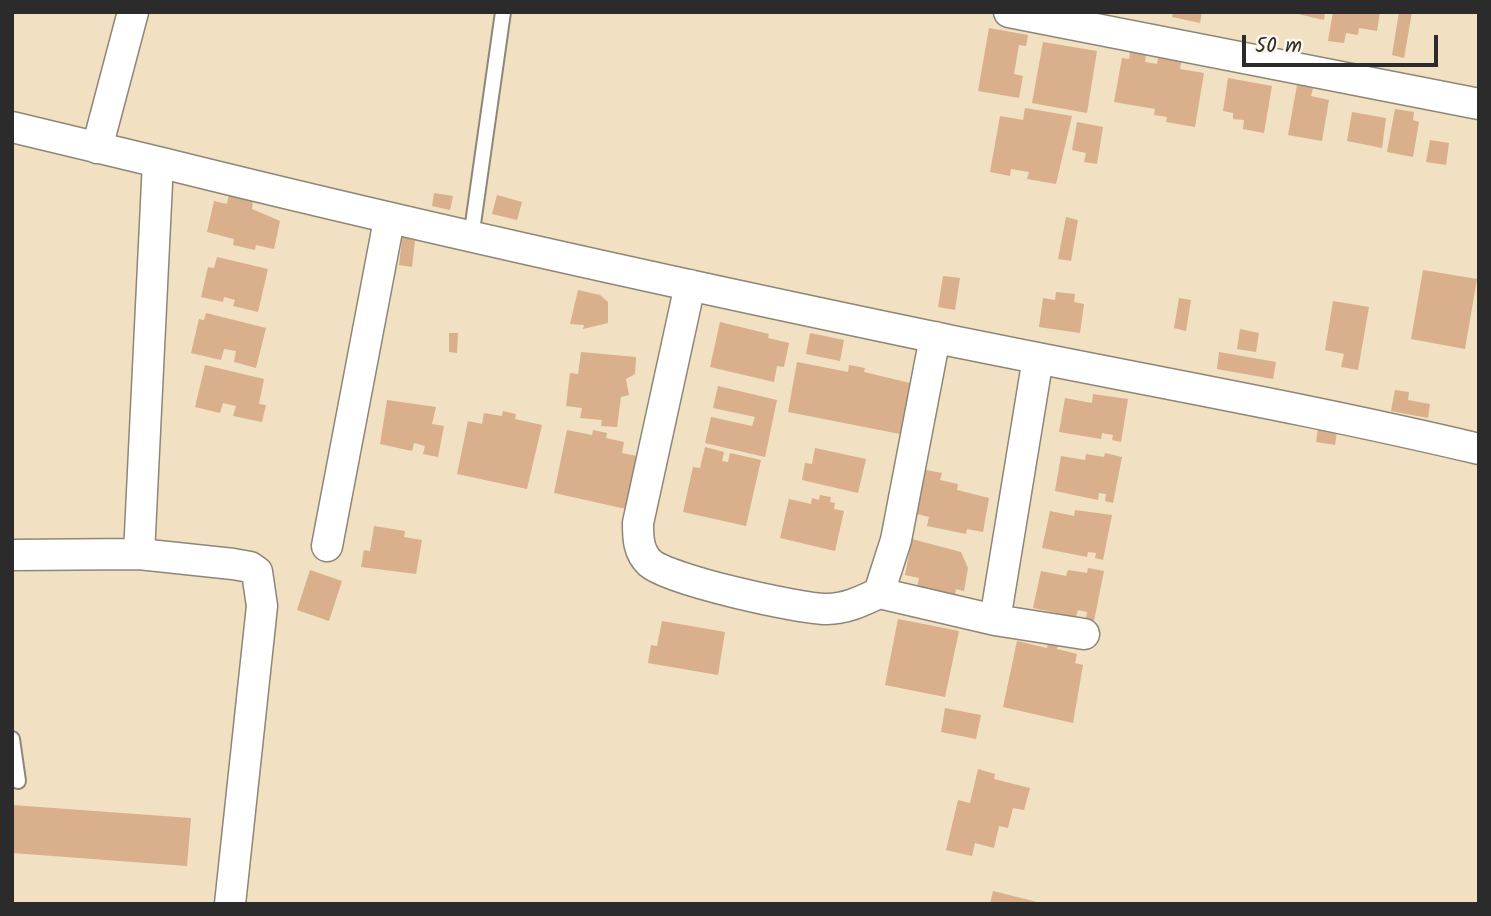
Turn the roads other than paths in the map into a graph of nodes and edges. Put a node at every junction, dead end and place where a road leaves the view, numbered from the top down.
1 (133, 12) edge
2 (503, 12) edge
3 (1009, 12) edge
4 (1479, 104) edge
5 (12, 128) edge
6 (97, 148) junction
7 (158, 162) junction
8 (389, 220) junction
9 (471, 238) junction
10 (690, 285) junction
11 (935, 337) junction
12 (1038, 358) junction
13 (1479, 449) edge
14 (327, 546) dead end
15 (139, 554) junction
16 (12, 555) edge
17 (879, 593) junction
18 (996, 620) junction
19 (1084, 634) dead end
20 (12, 739) edge
21 (18, 781) dead end
22 (230, 904) edge

1 - 6 street
2 - 9 lane
3 - 4 street
5 - 6 street
6 - 7 street
7 - 8 street
7 - 15 street
8 - 9 street
8 - 14 street
9 - 10 street
10 - 11 street
10 - 17 street
11 - 12 street
11 - 17 street
12 - 13 street
12 - 18 street
15 - 16 street
15 - 22 street
17 - 18 street
18 - 19 street
20 - 21 lane

